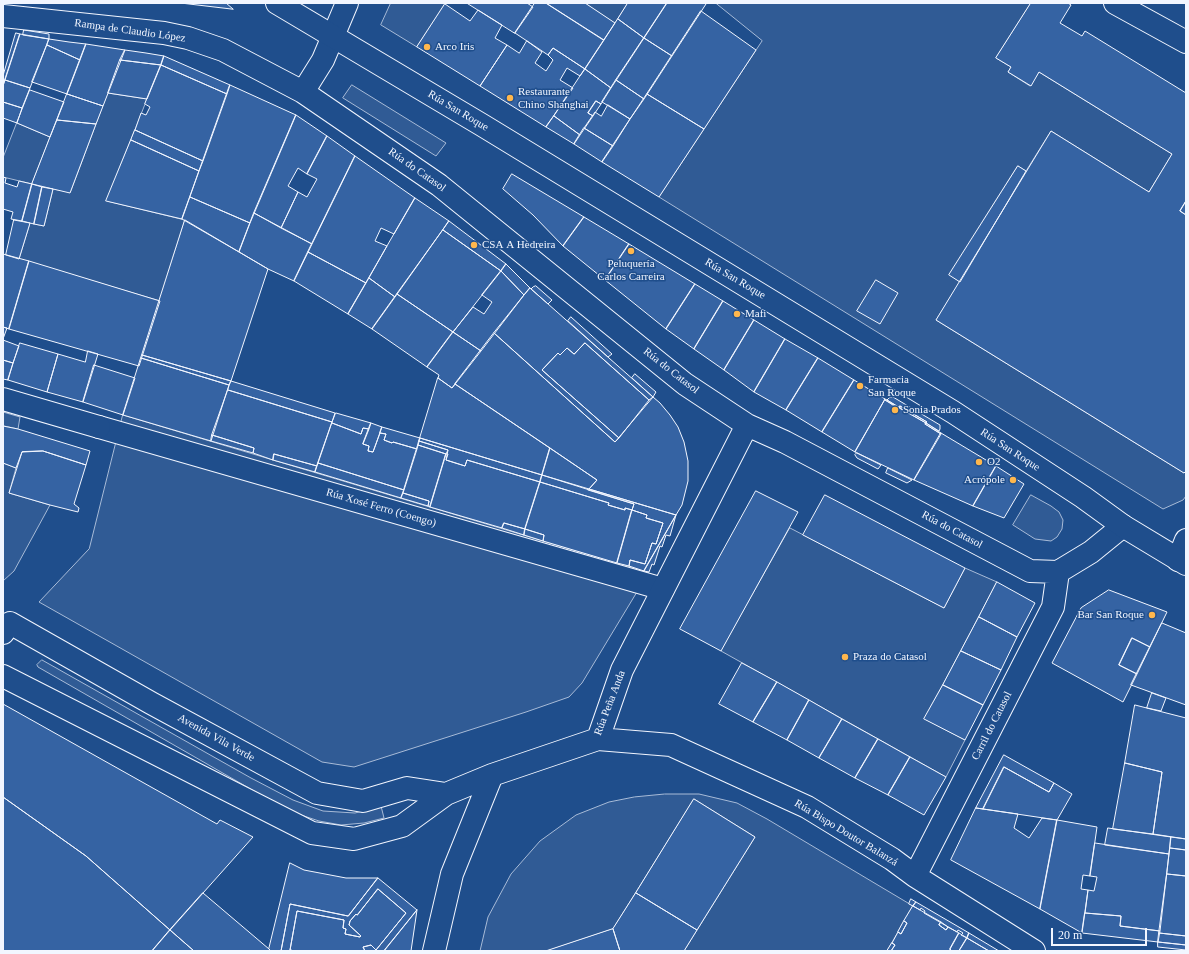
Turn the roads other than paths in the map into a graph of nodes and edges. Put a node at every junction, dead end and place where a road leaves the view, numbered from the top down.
1 (278, 3) edge
2 (347, 3) edge
3 (1115, 3) edge
4 (3, 16) edge
5 (333, 36) junction
6 (1186, 42) edge
7 (252, 65) joint
8 (303, 92) junction
9 (3, 399) edge
10 (747, 424) junction
11 (1123, 526) junction
12 (1183, 555) edge
13 (1058, 572) junction
14 (663, 589) junction
15 (3, 633) edge
16 (3, 676) edge
17 (598, 739) junction
18 (492, 775) junction
19 (446, 794) junction
20 (915, 876) junction
21 (434, 951) edge
22 (1034, 951) edge

1 - 5 street, Rúa San Roque
2 - 5 street
3 - 6 street
4 - 7 street, Rampa de Claudio López
5 - 8 street
5 - 11 street, Rúa San Roque
7 - 8 street, Rúa do Catasol
8 - 10 street, Rúa do Catasol
9 - 14 street, Rúa Xosé Ferro (Coengo)
10 - 13 street, Rúa do Catasol
10 - 14 street, Rúa Peña Anda
11 - 12 street, Rúa San Roque
11 - 13 street
13 - 20 street, Carril do Catasol
14 - 17 street, Rúa Peña Anda
15 - 19 street, Avenida Vila Verde
16 - 19 street
17 - 18 street, Rúa Peña Anda
17 - 20 street, Rúa Bispo Doutor Balanzá
18 - 19 street
18 - 21 street
20 - 22 street, Rúa Bispo Doutor Balanzá

